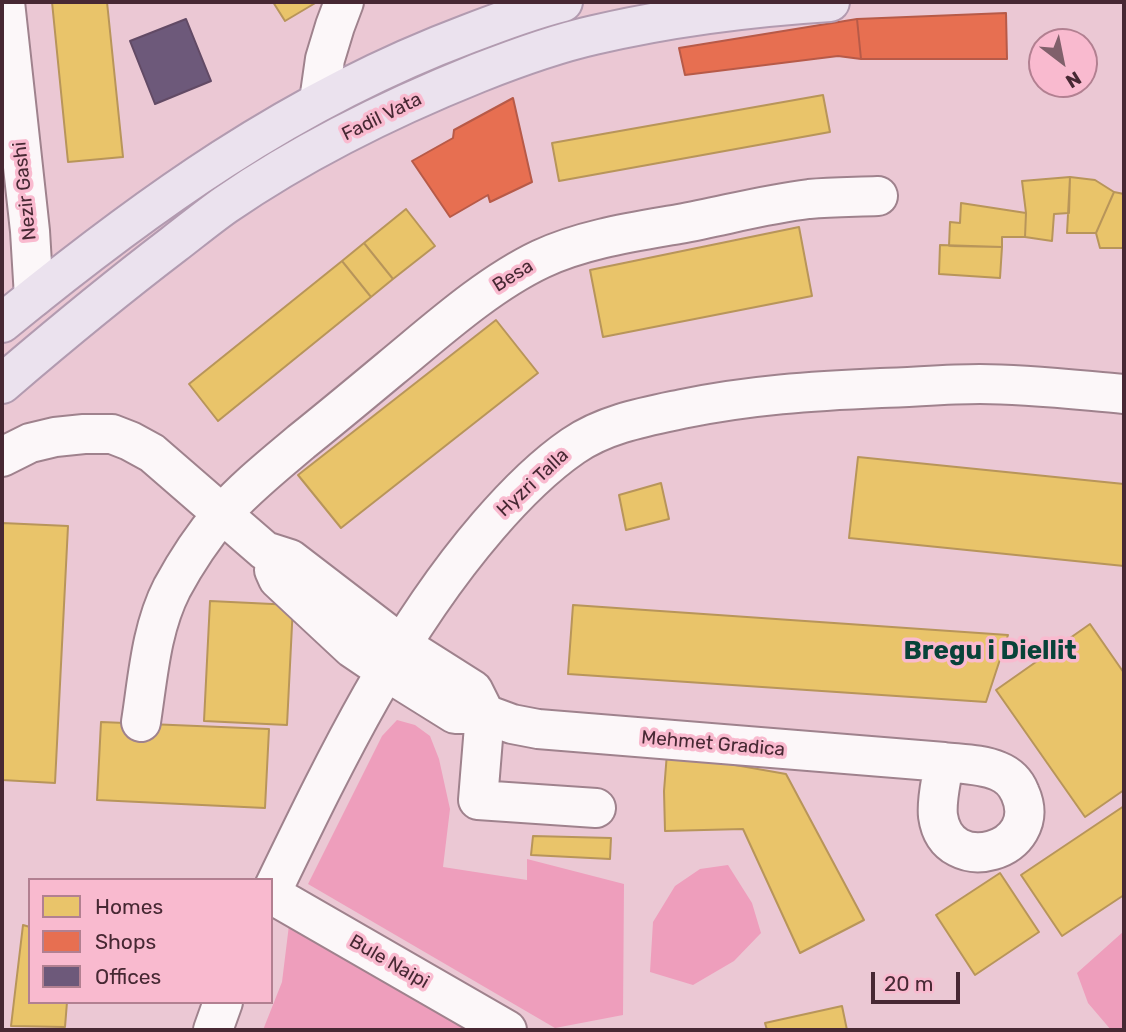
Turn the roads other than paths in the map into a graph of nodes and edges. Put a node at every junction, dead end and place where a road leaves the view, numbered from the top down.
1 (5, 2) edge
2 (344, 2) edge
3 (563, 2) edge
4 (830, 2) edge
5 (319, 101) junction
6 (878, 196) dead end
7 (34, 297) junction
8 (2, 323) edge
9 (2, 384) edge
10 (1124, 394) edge
11 (2, 457) edge
12 (222, 514) junction
13 (394, 658) junction
14 (485, 713) junction
15 (141, 722) dead end
16 (944, 762) dead end
17 (596, 808) dead end
18 (273, 889) edge
19 (273, 894) edge
20 (222, 1004) edge
21 (213, 1030) edge
22 (507, 1030) edge

1 - 7 street, Nezir Gashi
2 - 5 street
3 - 5 main road
4 - 9 main road, Fadil Vata
5 - 7 main road
6 - 12 street, Besa
7 - 8 main road
10 - 13 street, Hyzri Talla
11 - 12 street
12 - 13 street
12 - 15 street, Besa
13 - 14 street
13 - 18 street, Hyzri Talla
14 - 16 street, Mehmet Gradica
14 - 17 street
19 - 22 street, Bule Naipi
20 - 21 street

